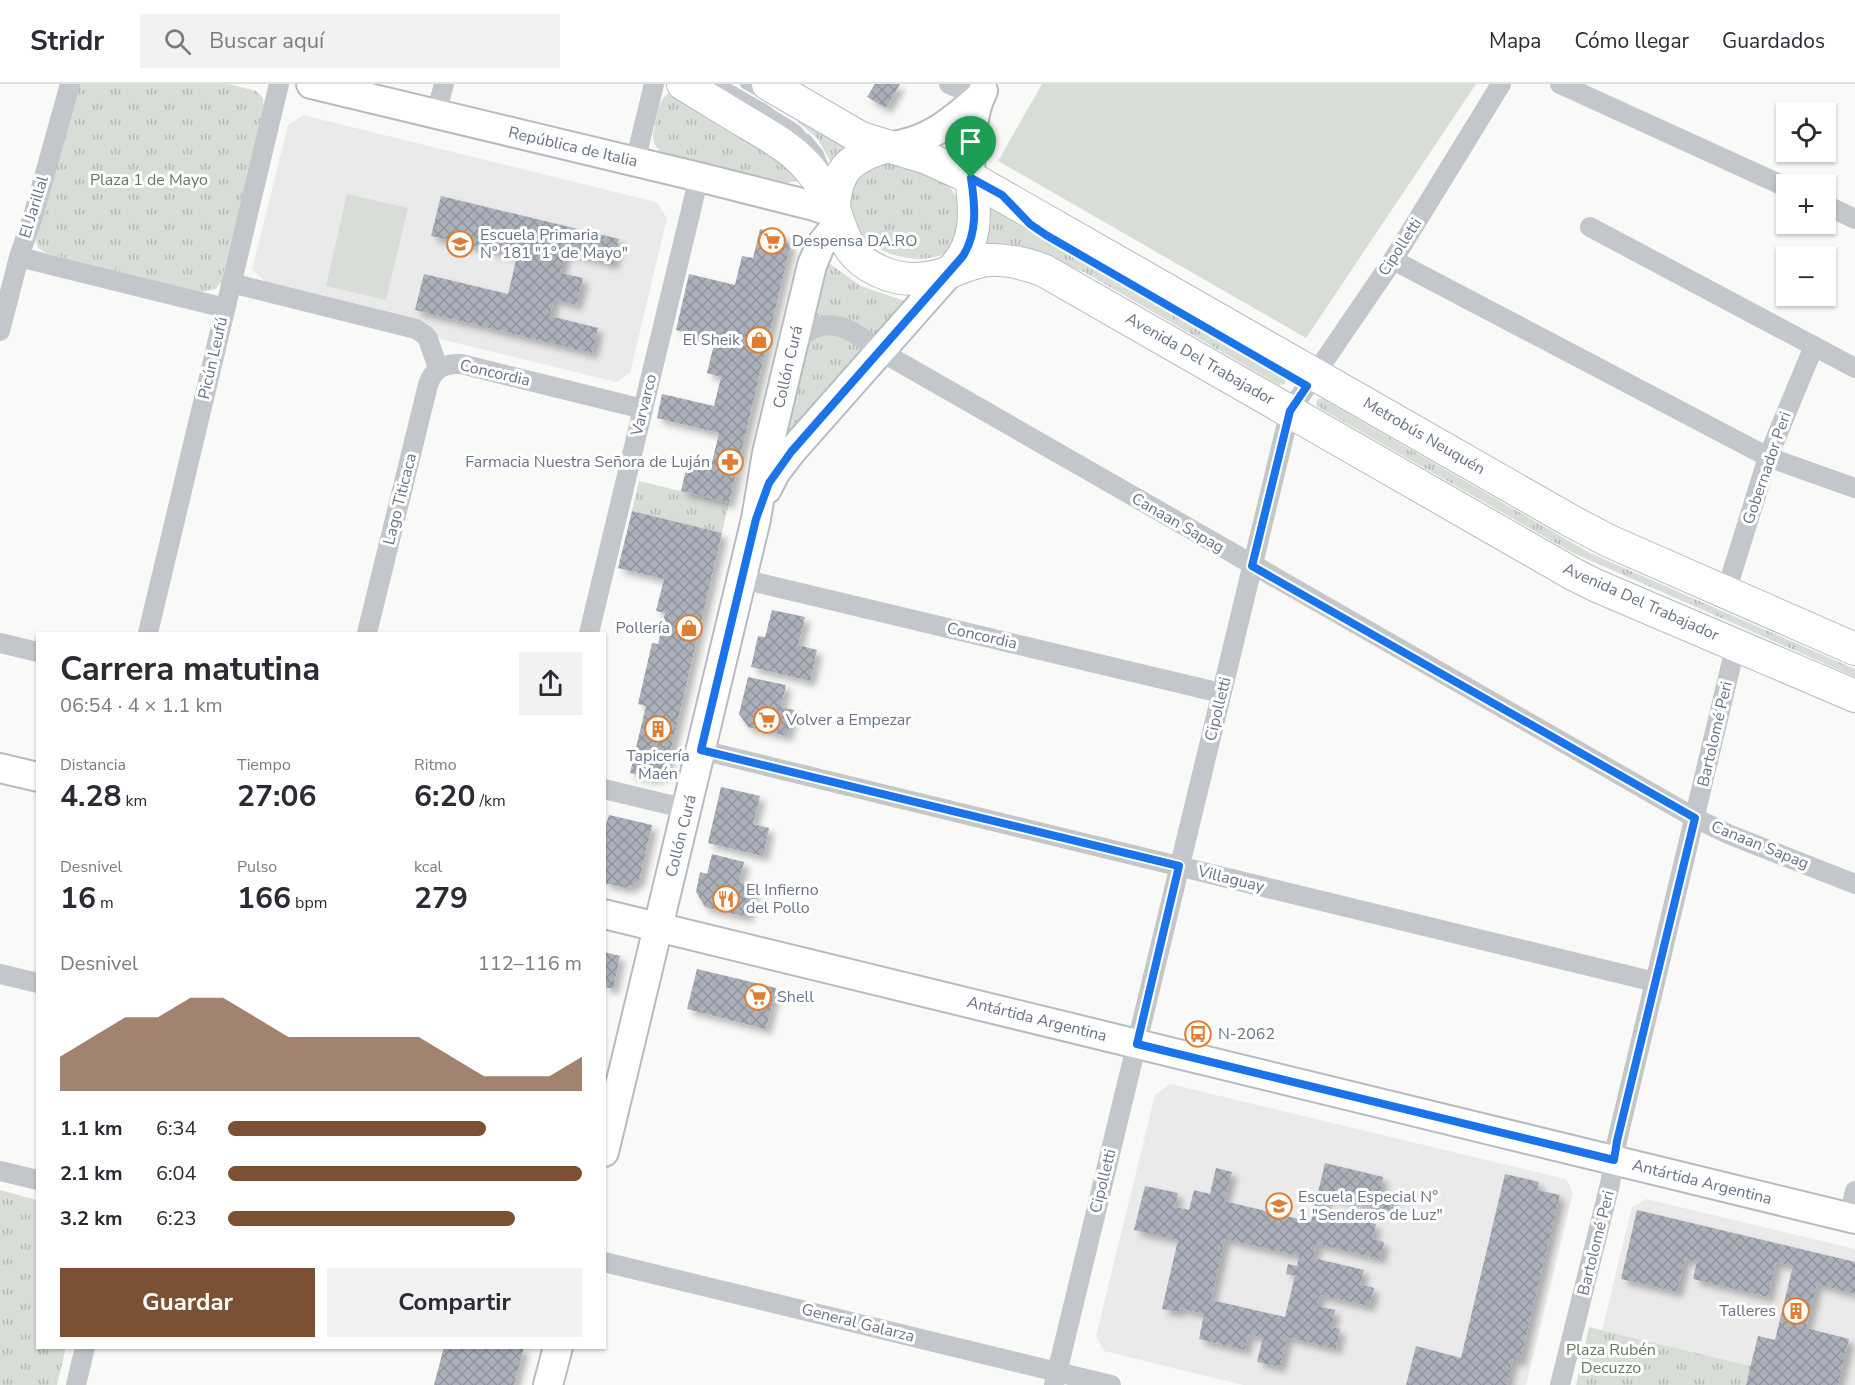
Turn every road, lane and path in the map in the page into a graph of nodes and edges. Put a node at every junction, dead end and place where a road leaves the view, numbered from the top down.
1 (70, 84) edge
2 (279, 84) edge
3 (311, 84) edge
4 (444, 84) edge
5 (654, 84) edge
6 (682, 84) edge
7 (697, 84) edge
8 (708, 84) edge
9 (721, 84) edge
10 (745, 84) edge
11 (950, 84) edge
12 (1501, 84) edge
13 (1560, 84) edge
14 (984, 90) edge
15 (770, 92) edge
16 (790, 110) dead end
17 (436, 114) junction
18 (846, 130) junction
19 (886, 147) junction
20 (634, 162) junction
21 (699, 177) junction
22 (971, 178) junction
23 (1776, 183) edge
24 (1002, 195) junction
25 (833, 210) junction
26 (1836, 210) edge
27 (1855, 219) edge
28 (1590, 227) dead end
29 (1037, 230) dead end
30 (19, 257) junction
31 (999, 260) junction
32 (1393, 260) junction
33 (1069, 271) dead end
34 (950, 272) junction
35 (231, 282) junction
36 (225, 308) junction
37 (0, 331) edge
38 (793, 344) junction
39 (1814, 346) junction
40 (880, 351) junction
41 (438, 368) junction
42 (1855, 368) edge
43 (1302, 393) junction
44 (643, 409) junction
45 (1768, 457) junction
46 (1855, 488) edge
47 (756, 519) junction
48 (1252, 566) junction
49 (742, 579) junction
50 (1726, 592) junction
51 (148, 632) edge
52 (367, 632) edge
53 (589, 632) edge
54 (0, 643) edge
55 (1736, 644) junction
56 (1855, 649) edge
57 (36, 652) edge
58 (1221, 693) junction
59 (1855, 696) edge
60 (701, 750) junction
61 (0, 768) edge
62 (36, 777) edge
63 (606, 789) edge
64 (687, 809) junction
65 (1695, 818) junction
66 (1179, 866) junction
67 (1855, 884) edge
68 (606, 914) edge
69 (659, 927) junction
70 (0, 974) edge
71 (1655, 982) junction
72 (36, 983) edge
73 (1137, 1044) junction
74 (608, 1119) edge
75 (606, 1136) edge
76 (1614, 1160) junction
77 (0, 1171) edge
78 (36, 1180) edge
79 (1853, 1209) edge
80 (606, 1263) edge
81 (84, 1349) edge
82 (557, 1349) edge
83 (1056, 1378) edge
84 (75, 1385) edge
85 (548, 1385) edge
86 (1111, 1385) edge
87 (1560, 1385) edge

1 - 30 street, El Jarillal
2 - 35 street, Picún Leufú
3 - 17 main road, República de Italia
4 - 17 street
5 - 20 street
6 - 25 main road, Avenida Del Trabajador
7 - 8 street
9 - 25 lane
10 - 15 lane
11 - 14 street
12 - 32 street, Cipolletti
13 - 23 street
14 - 19 main road, Collón Curá
14 - 22 main road, Collón Curá
15 - 18 main road, Avenida Del Trabajador
16 - 18 lane
17 - 20 main road, República de Italia
18 - 19 main road, Avenida Del Trabajador
19 - 22 main road, Avenida Del Trabajador
19 - 25 main road, Collón Curá
20 - 21 main road, República de Italia
21 - 25 main road, República de Italia
21 - 44 street, Varvarco
22 - 24 main road, Avenida Del Trabajador
22 - 34 main road, Collón Curá
24 - 29 lane
24 - 43 main road, Avenida Del Trabajador
25 - 34 main road, Avenida Del Trabajador
25 - 38 main road, Collón Curá
26 - 27 street
28 - 39 street
30 - 36 street
30 - 37 street, El Jarillal
31 - 33 lane
31 - 34 main road, Avenida Del Trabajador
31 - 43 main road, Avenida Del Trabajador
32 - 43 street, Cipolletti
32 - 45 street
34 - 40 main road, Collón Curá
35 - 36 street, Picún Leufú
35 - 41 street, Concordia
36 - 51 street, Picún Leufú
38 - 40 street, Canaan Sapag
38 - 47 main road, Collón Curá
39 - 42 street
39 - 45 street, Gobernador Peri
40 - 47 main road, Collón Curá
40 - 48 street, Canaan Sapag
41 - 44 street, Concordia
41 - 52 street, Lago Titicaca
43 - 48 street, Cipolletti
43 - 50 main road, Avenida Del Trabajador
43 - 55 main road, Avenida Del Trabajador
44 - 53 street, Varvarco
45 - 46 street
45 - 50 street, Gobernador Peri
47 - 49 main road, Collón Curá
48 - 58 street, Cipolletti
48 - 65 street, Canaan Sapag
49 - 58 street, Concordia
49 - 60 main road, Collón Curá
50 - 56 main road, Avenida Del Trabajador
54 - 57 street
55 - 59 main road, Avenida Del Trabajador
55 - 65 street, Bartolomé Peri
58 - 66 street, Cipolletti
60 - 64 main road, Collón Curá
60 - 66 street, Villaguay
61 - 62 main road
63 - 64 street
64 - 69 main road, Collón Curá
65 - 67 street, Canaan Sapag
65 - 71 street, Bartolomé Peri
66 - 71 street, Villaguay
66 - 73 street, Cipolletti
68 - 69 main road, Antártida Argentina
69 - 73 main road, Antártida Argentina
69 - 74 main road, Collón Curá
70 - 72 street
71 - 76 street, Bartolomé Peri
73 - 76 main road, Antártida Argentina
73 - 83 street, Cipolletti
74 - 75 main road, Collón Curá
76 - 79 main road, Antártida Argentina
76 - 87 street, Bartolomé Peri
77 - 78 street
80 - 83 street, General Galarza
81 - 84 street
82 - 85 main road
83 - 86 street, General Galarza

